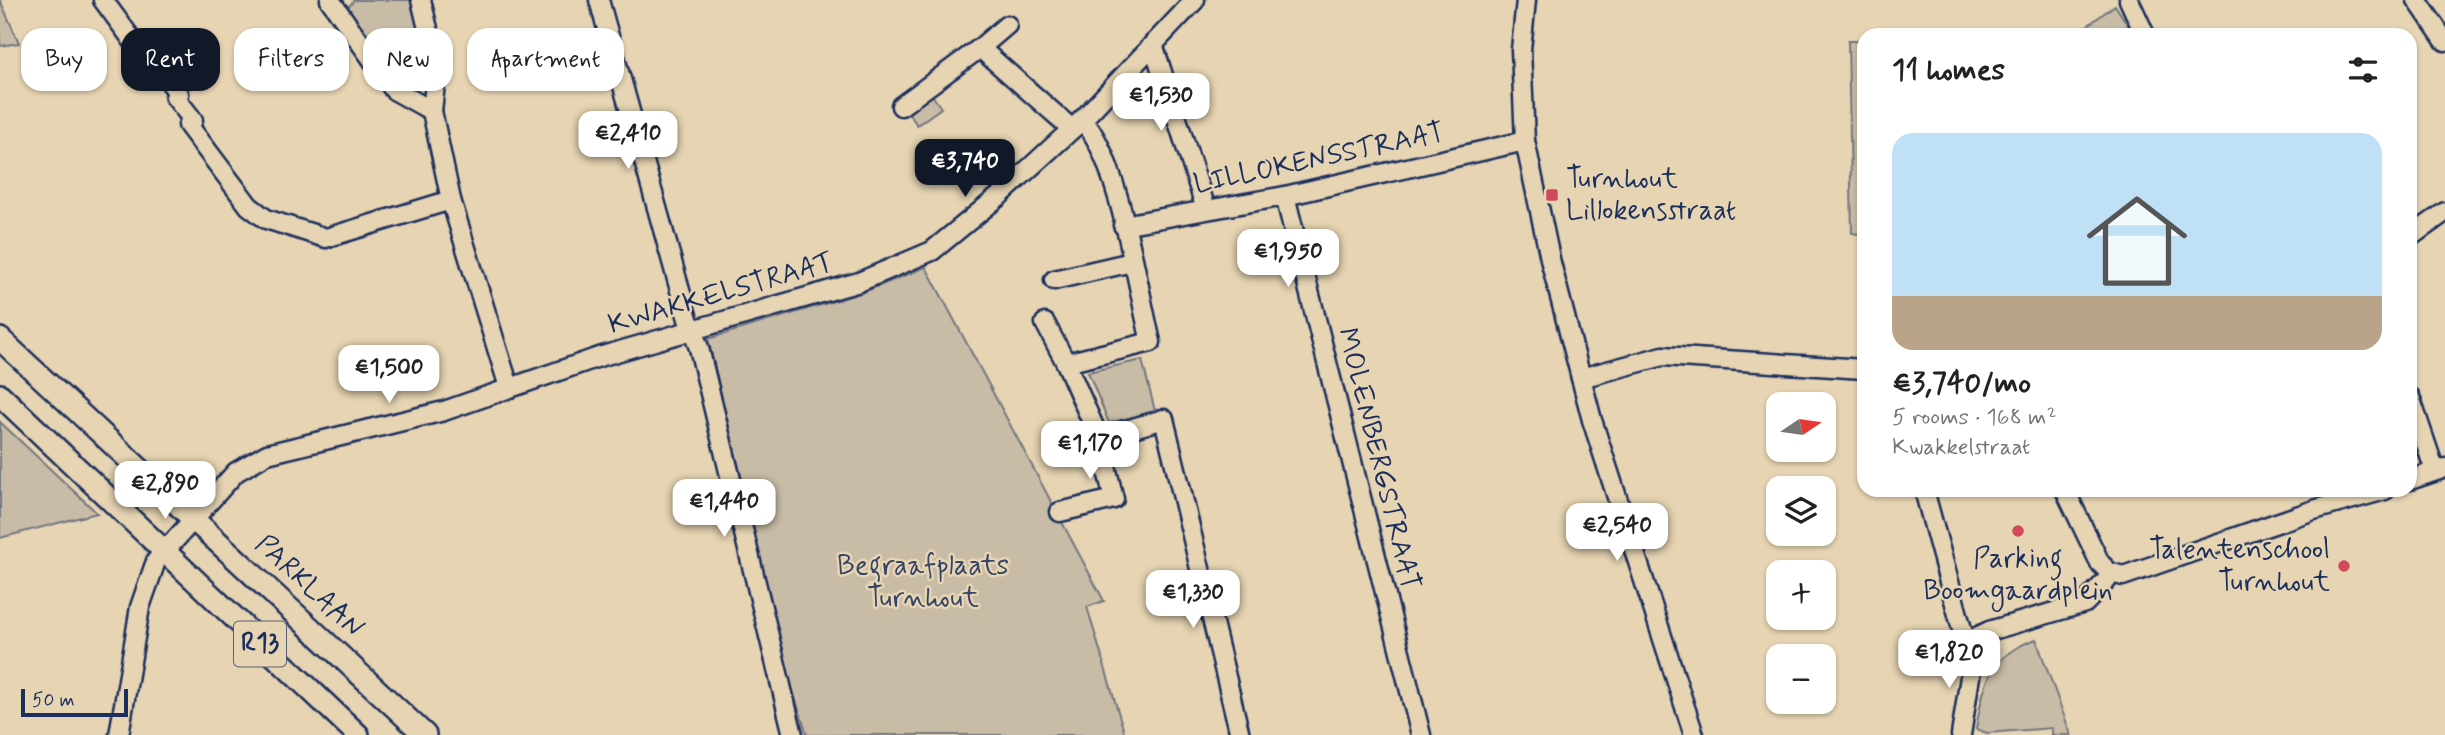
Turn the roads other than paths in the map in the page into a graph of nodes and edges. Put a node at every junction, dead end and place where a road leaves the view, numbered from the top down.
1 (103, 0) edge
2 (330, 0) edge
3 (421, 0) edge
4 (599, 0) edge
5 (1195, 0) edge
6 (1526, 0) edge
7 (2129, 0) edge
8 (2417, 0) edge
9 (1007, 25) dead end
10 (2142, 28) edge
11 (2445, 41) edge
12 (1153, 44) junction
13 (980, 48) junction
14 (901, 106) dead end
15 (432, 111) junction
16 (1077, 125) junction
17 (1525, 141) junction
18 (1285, 196) junction
19 (451, 200) junction
20 (1206, 209) junction
21 (2445, 212) edge
22 (1124, 225) junction
23 (2417, 232) edge
24 (1131, 259) junction
25 (1054, 280) dead end
26 (1045, 323) dead end
27 (692, 330) junction
28 (0, 338) edge
29 (1066, 363) junction
30 (1857, 369) edge
31 (1581, 378) junction
32 (509, 387) junction
33 (0, 395) edge
34 (2417, 414) edge
35 (1099, 438) junction
36 (2440, 470) edge
37 (2417, 478) edge
38 (1926, 497) edge
39 (2068, 497) edge
40 (2360, 497) edge
41 (1060, 512) dead end
42 (194, 517) junction
43 (165, 550) junction
44 (2109, 572) junction
45 (1966, 642) junction
46 (118, 735) edge
47 (358, 735) edge
48 (425, 735) edge
49 (793, 735) edge
50 (1240, 735) edge
51 (1421, 735) edge
52 (1694, 735) edge
53 (1961, 735) edge

1 - 19 street
2 - 15 street
3 - 15 street
4 - 27 street
5 - 12 street, KWAKKELSTRAAT
6 - 17 street
7 - 10 street
8 - 11 street
9 - 13 street
12 - 16 street, KWAKKELSTRAAT
12 - 20 street
13 - 14 street
13 - 16 street
15 - 19 street
16 - 22 street
16 - 27 street, KWAKKELSTRAAT
17 - 18 street, LILLOKENSSTRAAT
17 - 31 street
18 - 20 street, LILLOKENSSTRAAT
18 - 51 street, MOLENBERGSTRAAT
19 - 32 street
20 - 22 street, LILLOKENSSTRAAT
21 - 23 street
22 - 24 street
24 - 25 street
24 - 29 street
26 - 29 street
27 - 32 street, KWAKKELSTRAAT
27 - 49 street
28 - 42 main road, PARKLAAN / R13
29 - 35 street
30 - 31 street
31 - 52 street
32 - 42 street, KWAKKELSTRAAT
33 - 43 main road, R13
34 - 36 street
35 - 41 street
35 - 50 street
36 - 37 street
38 - 45 street
39 - 44 street
40 - 44 street
42 - 43 street, KWAKKELSTRAAT
42 - 48 main road, PARKLAAN / R13
43 - 46 street, KWAKKELSTRAAT
43 - 47 main road, R13
44 - 45 street
45 - 53 street

